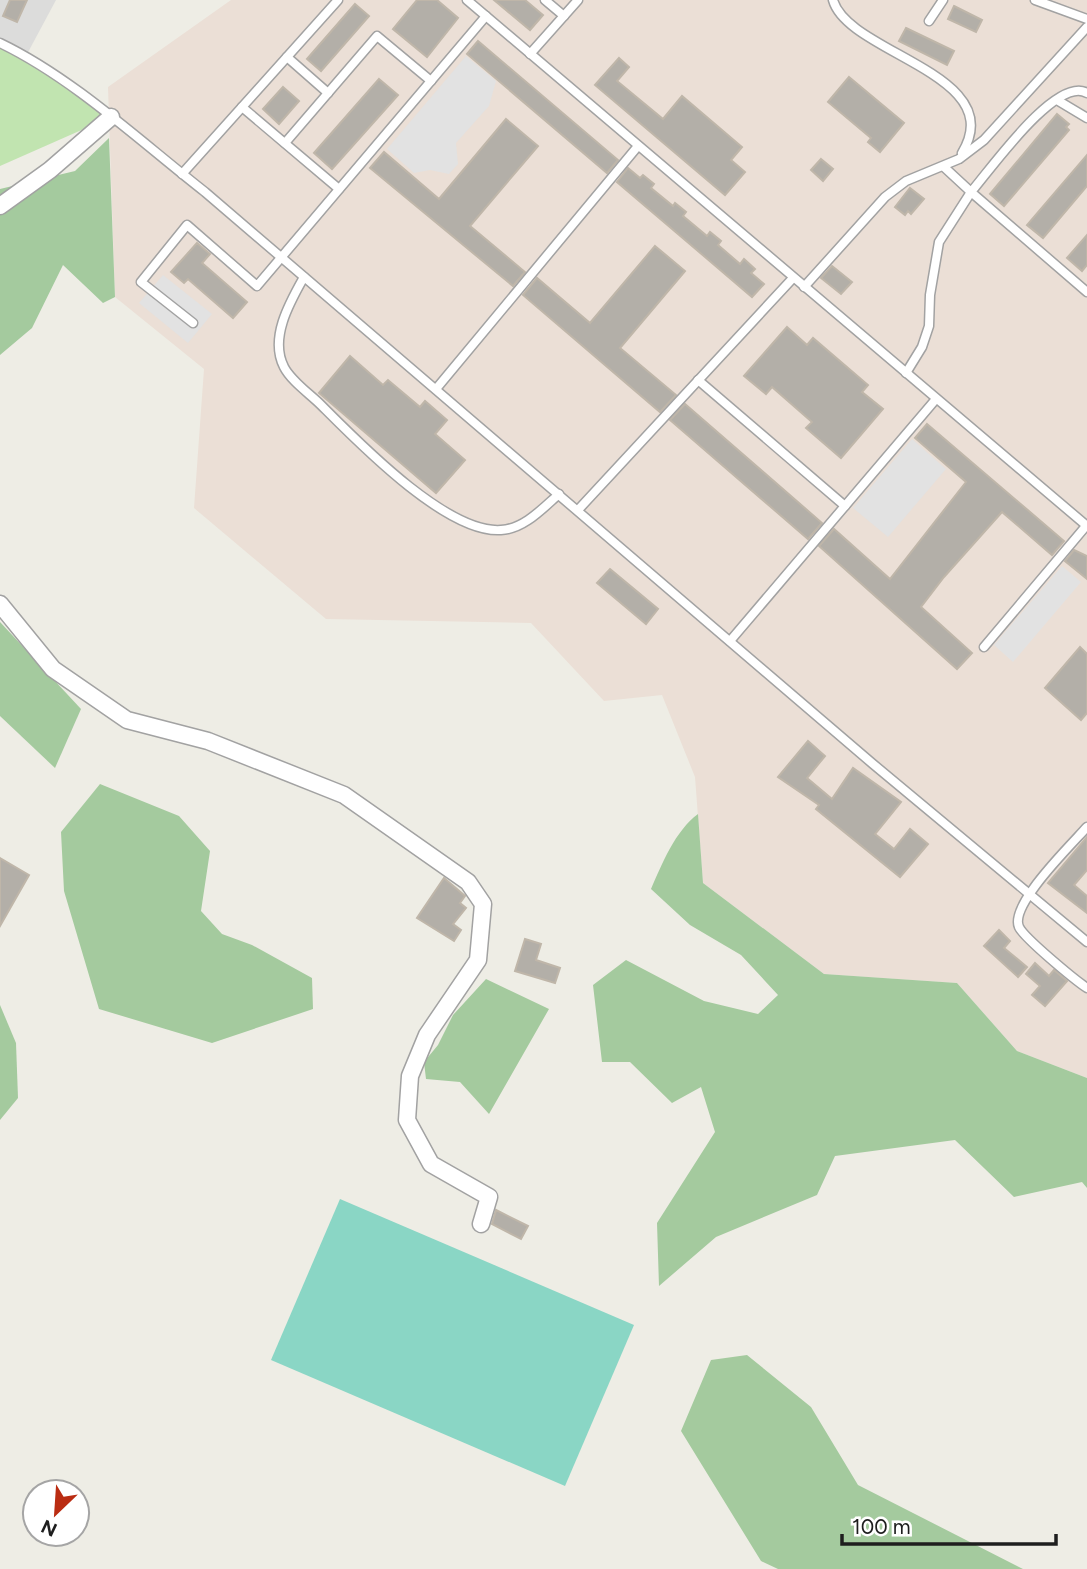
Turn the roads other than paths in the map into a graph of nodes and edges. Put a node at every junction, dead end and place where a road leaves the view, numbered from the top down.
1 (338, 0) edge
2 (467, 0) edge
3 (545, 0) edge
4 (578, 0) edge
5 (833, 0) edge
6 (943, 0) edge
7 (1035, 0) edge
8 (486, 16) junction
9 (564, 16) junction
10 (1087, 19) edge
11 (929, 21) dead end
12 (1087, 27) edge
13 (0, 43) edge
14 (530, 54) junction
15 (287, 57) junction
16 (431, 81) junction
17 (328, 93) junction
18 (1087, 93) edge
19 (1057, 100) junction
20 (242, 107) junction
21 (111, 117) junction
22 (1087, 118) edge
23 (285, 143) junction
24 (638, 146) junction
25 (959, 159) junction
26 (944, 167) junction
27 (182, 174) junction
28 (339, 189) junction
29 (971, 192) junction
30 (0, 206) edge
31 (281, 257) junction
32 (304, 277) junction
33 (793, 278) junction
34 (804, 287) junction
35 (1087, 292) edge
36 (192, 323) dead end
37 (906, 373) junction
38 (698, 380) junction
39 (436, 389) junction
40 (936, 399) junction
41 (559, 494) junction
42 (845, 506) junction
43 (578, 510) junction
44 (1086, 526) edge
45 (0, 604) edge
46 (730, 641) junction
47 (984, 647) dead end
48 (1087, 827) edge
49 (1029, 894) junction
50 (1087, 942) edge
51 (1087, 988) edge
52 (481, 1224) dead end

1 - 15 lane
2 - 8 lane
3 - 9 lane
4 - 9 lane
5 - 25 lane
6 - 11 lane
7 - 10 lane
8 - 14 lane
8 - 16 lane
9 - 14 lane
12 - 25 lane
13 - 21 lane
14 - 24 lane
15 - 17 lane
15 - 20 lane
16 - 17 lane
16 - 28 lane
17 - 23 lane
18 - 19 lane
19 - 22 lane
19 - 29 lane
20 - 23 lane
20 - 27 lane
21 - 27 lane
21 - 30 street
23 - 28 lane
24 - 33 lane
24 - 39 lane
25 - 26 lane
26 - 29 lane
26 - 34 lane
27 - 31 lane
28 - 31 lane
29 - 35 lane
29 - 37 lane
31 - 32 lane
31 - 36 lane
32 - 39 lane
32 - 41 lane
33 - 34 lane
33 - 38 lane
34 - 37 lane
37 - 40 lane
38 - 42 lane
38 - 43 lane
39 - 41 lane
40 - 42 lane
40 - 44 lane
41 - 43 lane
42 - 46 lane
43 - 46 lane
44 - 47 lane
45 - 52 street
46 - 49 lane
48 - 49 lane
49 - 50 lane
49 - 51 lane

